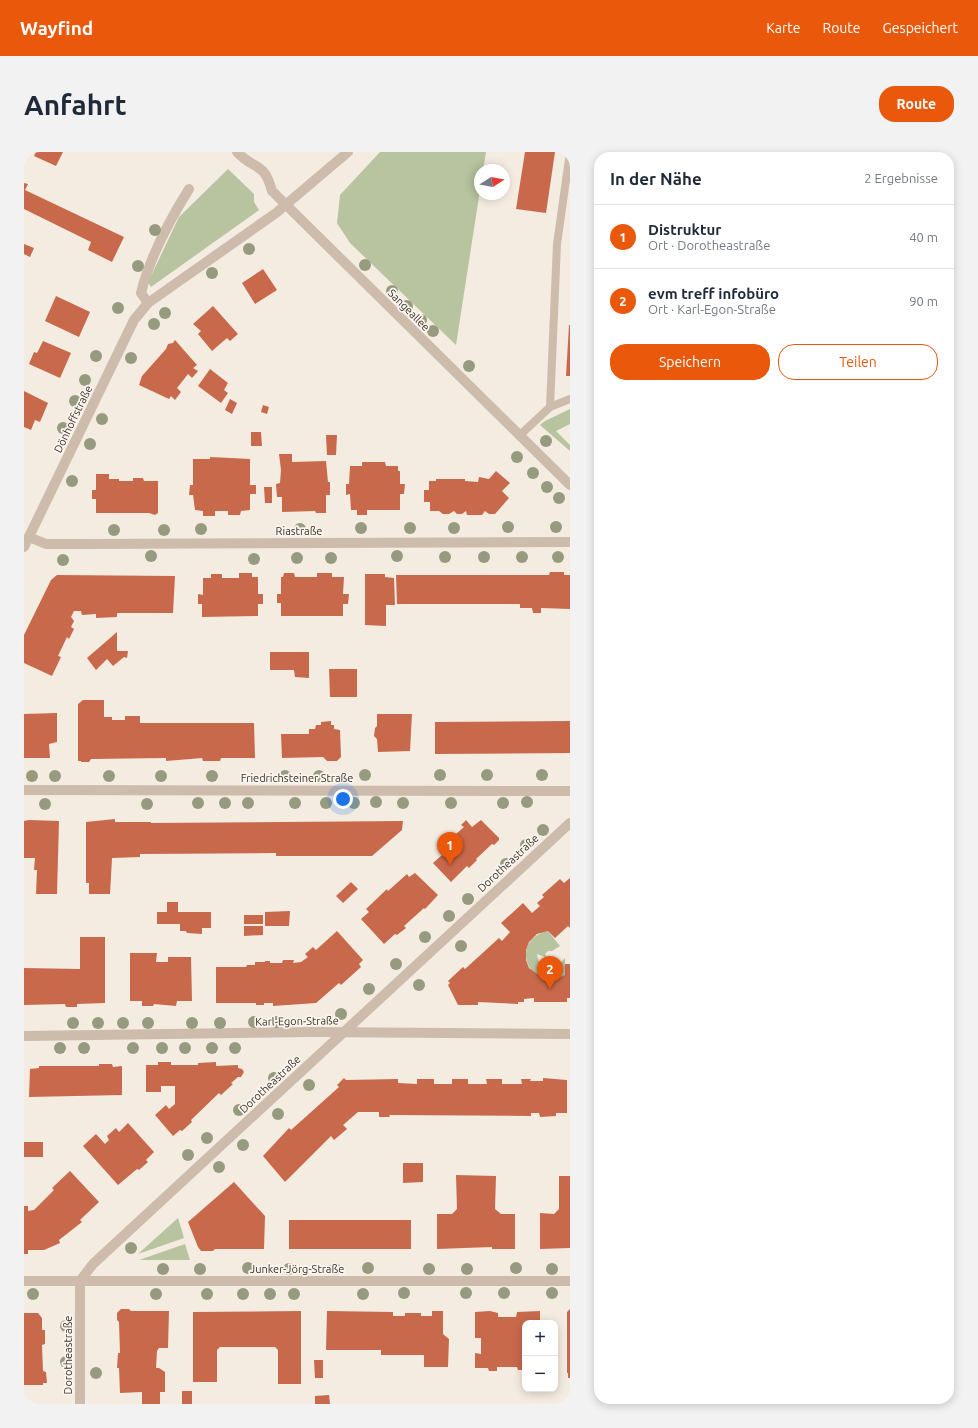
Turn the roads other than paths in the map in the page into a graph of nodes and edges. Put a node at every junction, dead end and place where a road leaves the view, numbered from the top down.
1 (237, 152) edge
2 (348, 152) edge
3 (570, 152) edge
4 (189, 189) dead end
5 (286, 205) junction
6 (148, 303) junction
7 (570, 399) edge
8 (550, 407) junction
9 (519, 436) junction
10 (570, 485) edge
11 (29, 537) junction
12 (570, 542) edge
13 (24, 547) edge
14 (24, 790) edge
15 (570, 791) edge
16 (570, 823) edge
17 (343, 1032) junction
18 (570, 1034) edge
19 (24, 1036) edge
20 (24, 1281) edge
21 (80, 1281) junction
22 (570, 1281) edge
23 (80, 1404) edge

1 - 5 street, Sangeallee
2 - 5 street, Dönhoffstraße
3 - 8 lane
4 - 6 street
5 - 6 street, Dönhoffstraße
5 - 9 street, Sangeallee
6 - 11 street, Dönhoffstraße
7 - 8 lane
8 - 9 lane
9 - 10 street, Sangeallee
11 - 12 street, Riastraße
11 - 13 street, Dönhoffstraße
14 - 15 street, Friedrichsteiner Straße
16 - 17 street, Dorotheastraße
17 - 18 street, Karl-Egon-Straße
17 - 19 street, Karl-Egon-Straße
17 - 21 street, Dorotheastraße
20 - 21 street, Junker-Jörg-Straße
21 - 22 street, Junker-Jörg-Straße
21 - 23 street, Dorotheastraße

